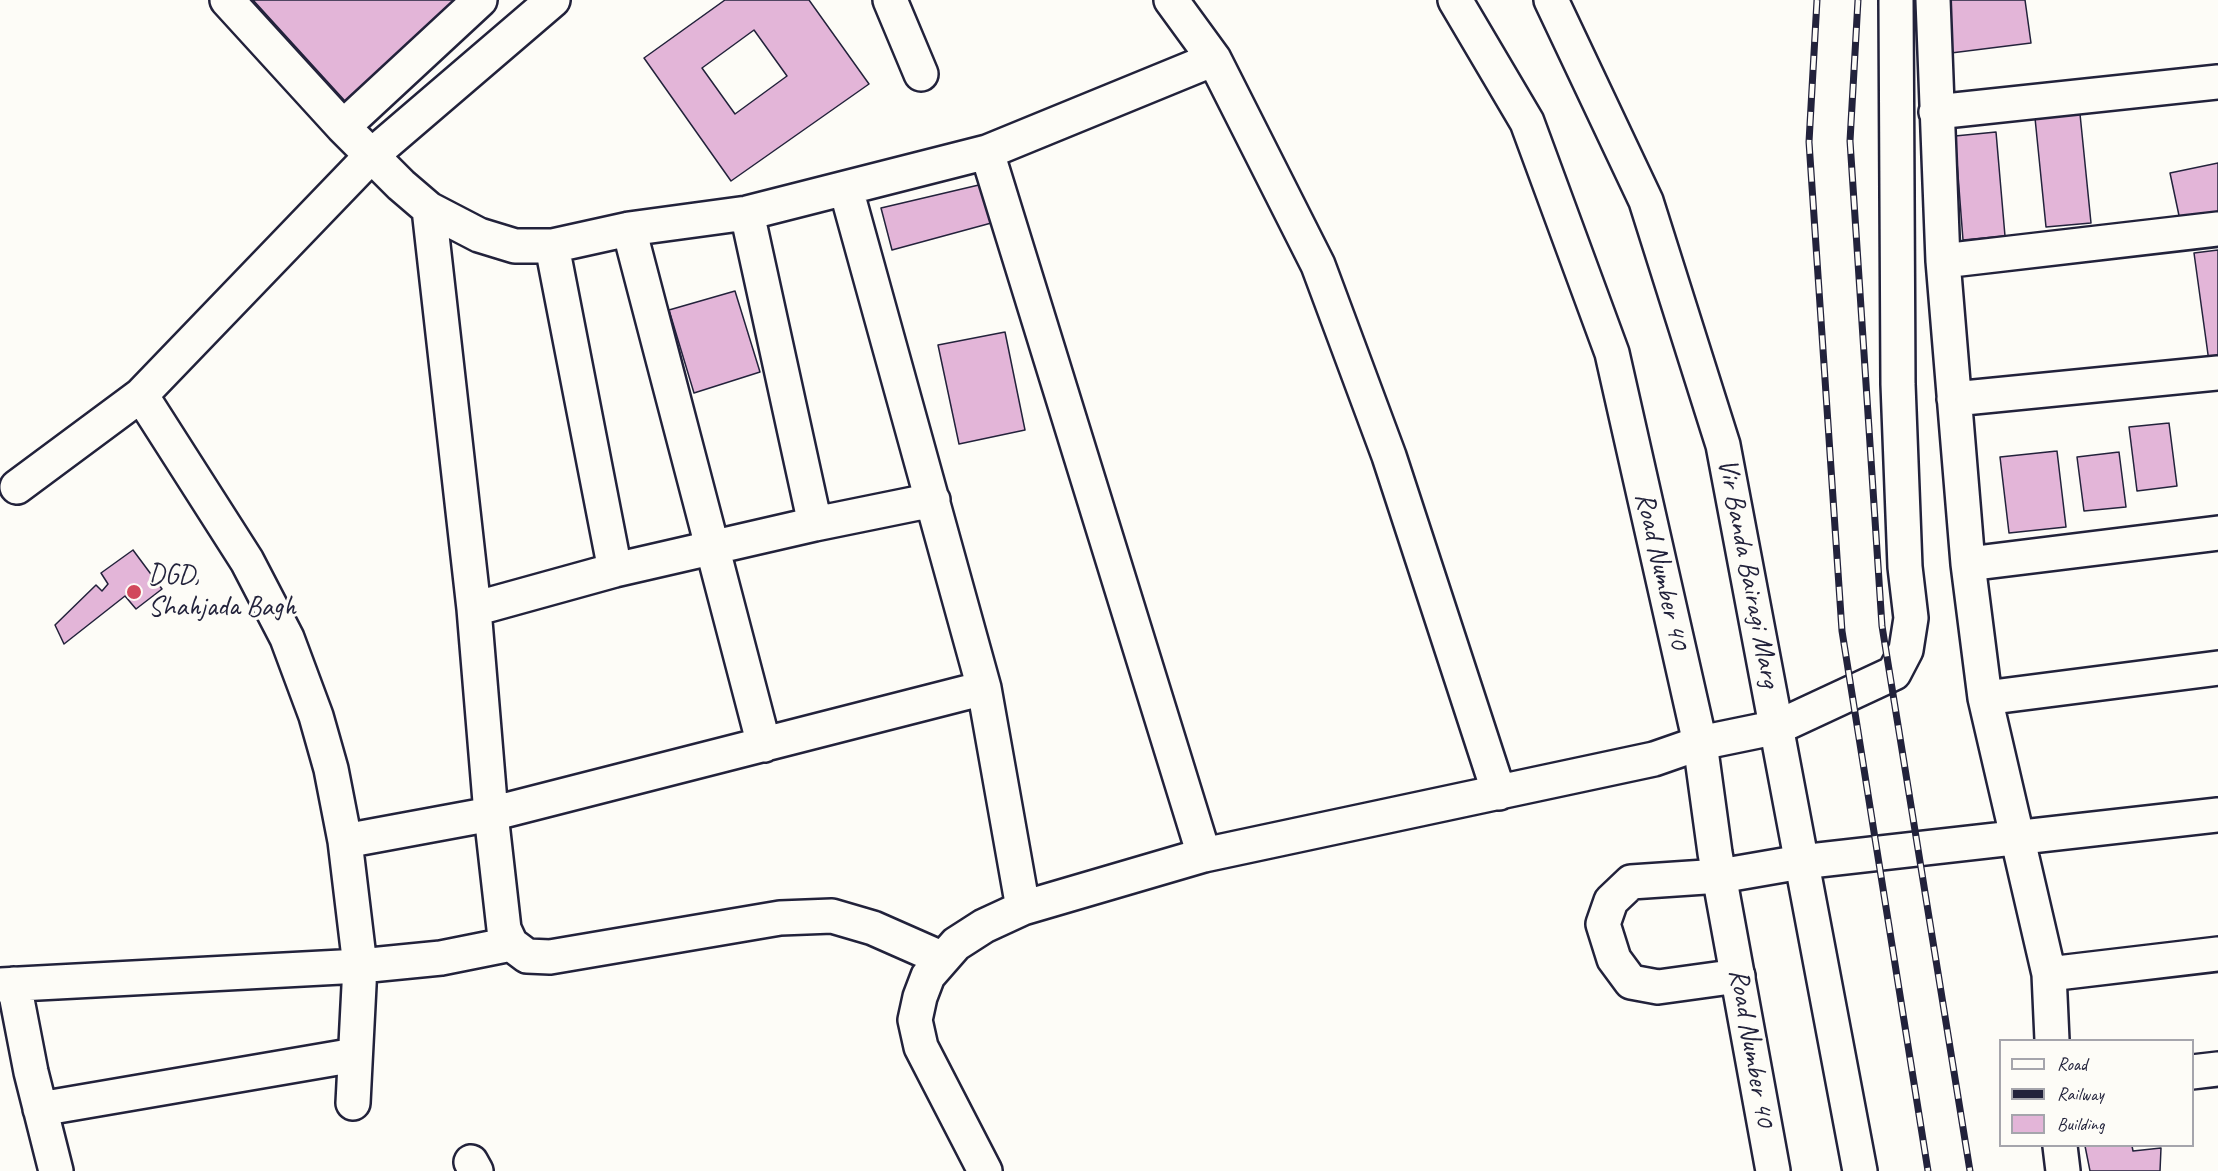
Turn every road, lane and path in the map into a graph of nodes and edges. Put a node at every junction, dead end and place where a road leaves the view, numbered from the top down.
1 (227, 0) edge
2 (480, 0) edge
3 (553, 0) edge
4 (890, 0) edge
5 (1171, 0) edge
6 (1455, 0) edge
7 (1551, 0) edge
8 (1896, 0) edge
9 (1933, 0) edge
10 (1214, 59) junction
11 (921, 74) dead end
12 (2218, 82) edge
13 (1936, 112) junction
14 (343, 126) junction
15 (987, 152) junction
16 (371, 156) junction
17 (846, 189) junction
18 (429, 209) junction
19 (747, 213) junction
20 (630, 229) junction
21 (2218, 229) edge
22 (552, 246) junction
23 (1943, 261) junction
24 (2218, 373) edge
25 (141, 395) junction
26 (1954, 399) junction
27 (17, 487) dead end
28 (933, 500) junction
29 (815, 524) junction
30 (2218, 533) edge
31 (713, 548) junction
32 (1968, 564) junction
33 (615, 570) junction
34 (474, 609) junction
35 (2218, 668) edge
36 (984, 687) junction
37 (1985, 698) junction
38 (1778, 727) junction
39 (1700, 743) junction
40 (764, 745) junction
41 (1499, 793) junction
42 (491, 814) junction
43 (2218, 815) edge
44 (2016, 839) junction
45 (345, 841) junction
46 (1204, 855) junction
47 (1801, 862) junction
48 (1720, 876) junction
49 (1023, 908) junction
50 (511, 944) junction
51 (2218, 954) edge
52 (941, 958) junction
53 (360, 966) junction
54 (2049, 974) junction
55 (1738, 976) junction
56 (7, 985) edge
57 (2052, 1039) edge
58 (355, 1055) junction
59 (2218, 1069) edge
60 (2194, 1072) edge
61 (353, 1103) dead end
62 (40, 1109) junction
63 (2060, 1147) edge
64 (56, 1171) edge
65 (985, 1171) edge
66 (1773, 1171) edge
67 (1860, 1171) edge
68 (2063, 1171) edge

1 - 14 street
2 - 14 street
3 - 16 street
4 - 11 street
5 - 10 street
6 - 39 street, Road Number 40
7 - 38 street, Vir Banda Bairagi Marg
8 - 38 street
9 - 13 street
10 - 15 street
10 - 41 street
12 - 13 street
13 - 23 street
14 - 16 street
15 - 17 street
15 - 46 street
16 - 18 street
16 - 25 street
17 - 19 street
17 - 28 street
18 - 22 street
18 - 34 street
19 - 20 street
19 - 29 street
20 - 22 street
20 - 31 street
21 - 23 street
22 - 33 street
23 - 26 street
24 - 26 street
25 - 27 street
25 - 45 street
26 - 32 street
28 - 29 street
28 - 36 street
29 - 31 street
30 - 32 street
31 - 33 street
31 - 40 street
32 - 37 street
33 - 34 street
34 - 42 street
35 - 37 street
36 - 40 street
36 - 49 street
37 - 44 street
38 - 39 street
38 - 47 street, Vir Banda Bairagi Marg
39 - 41 street
39 - 48 street, Road Number 40
40 - 42 street
41 - 46 street
42 - 45 street
42 - 50 street
43 - 44 street
44 - 47 street
44 - 54 street
45 - 53 street
46 - 49 street
47 - 48 street
47 - 67 street, Vir Banda Bairagi Marg
48 - 55 street, Road Number 40
48 - 55 street
49 - 52 street
50 - 52 street
50 - 53 street
51 - 54 street
52 - 65 street
53 - 56 street
53 - 58 street
54 - 57 street
55 - 66 street, Road Number 40
56 - 62 street
58 - 61 street
58 - 62 street
59 - 60 street
62 - 64 street
63 - 68 street

